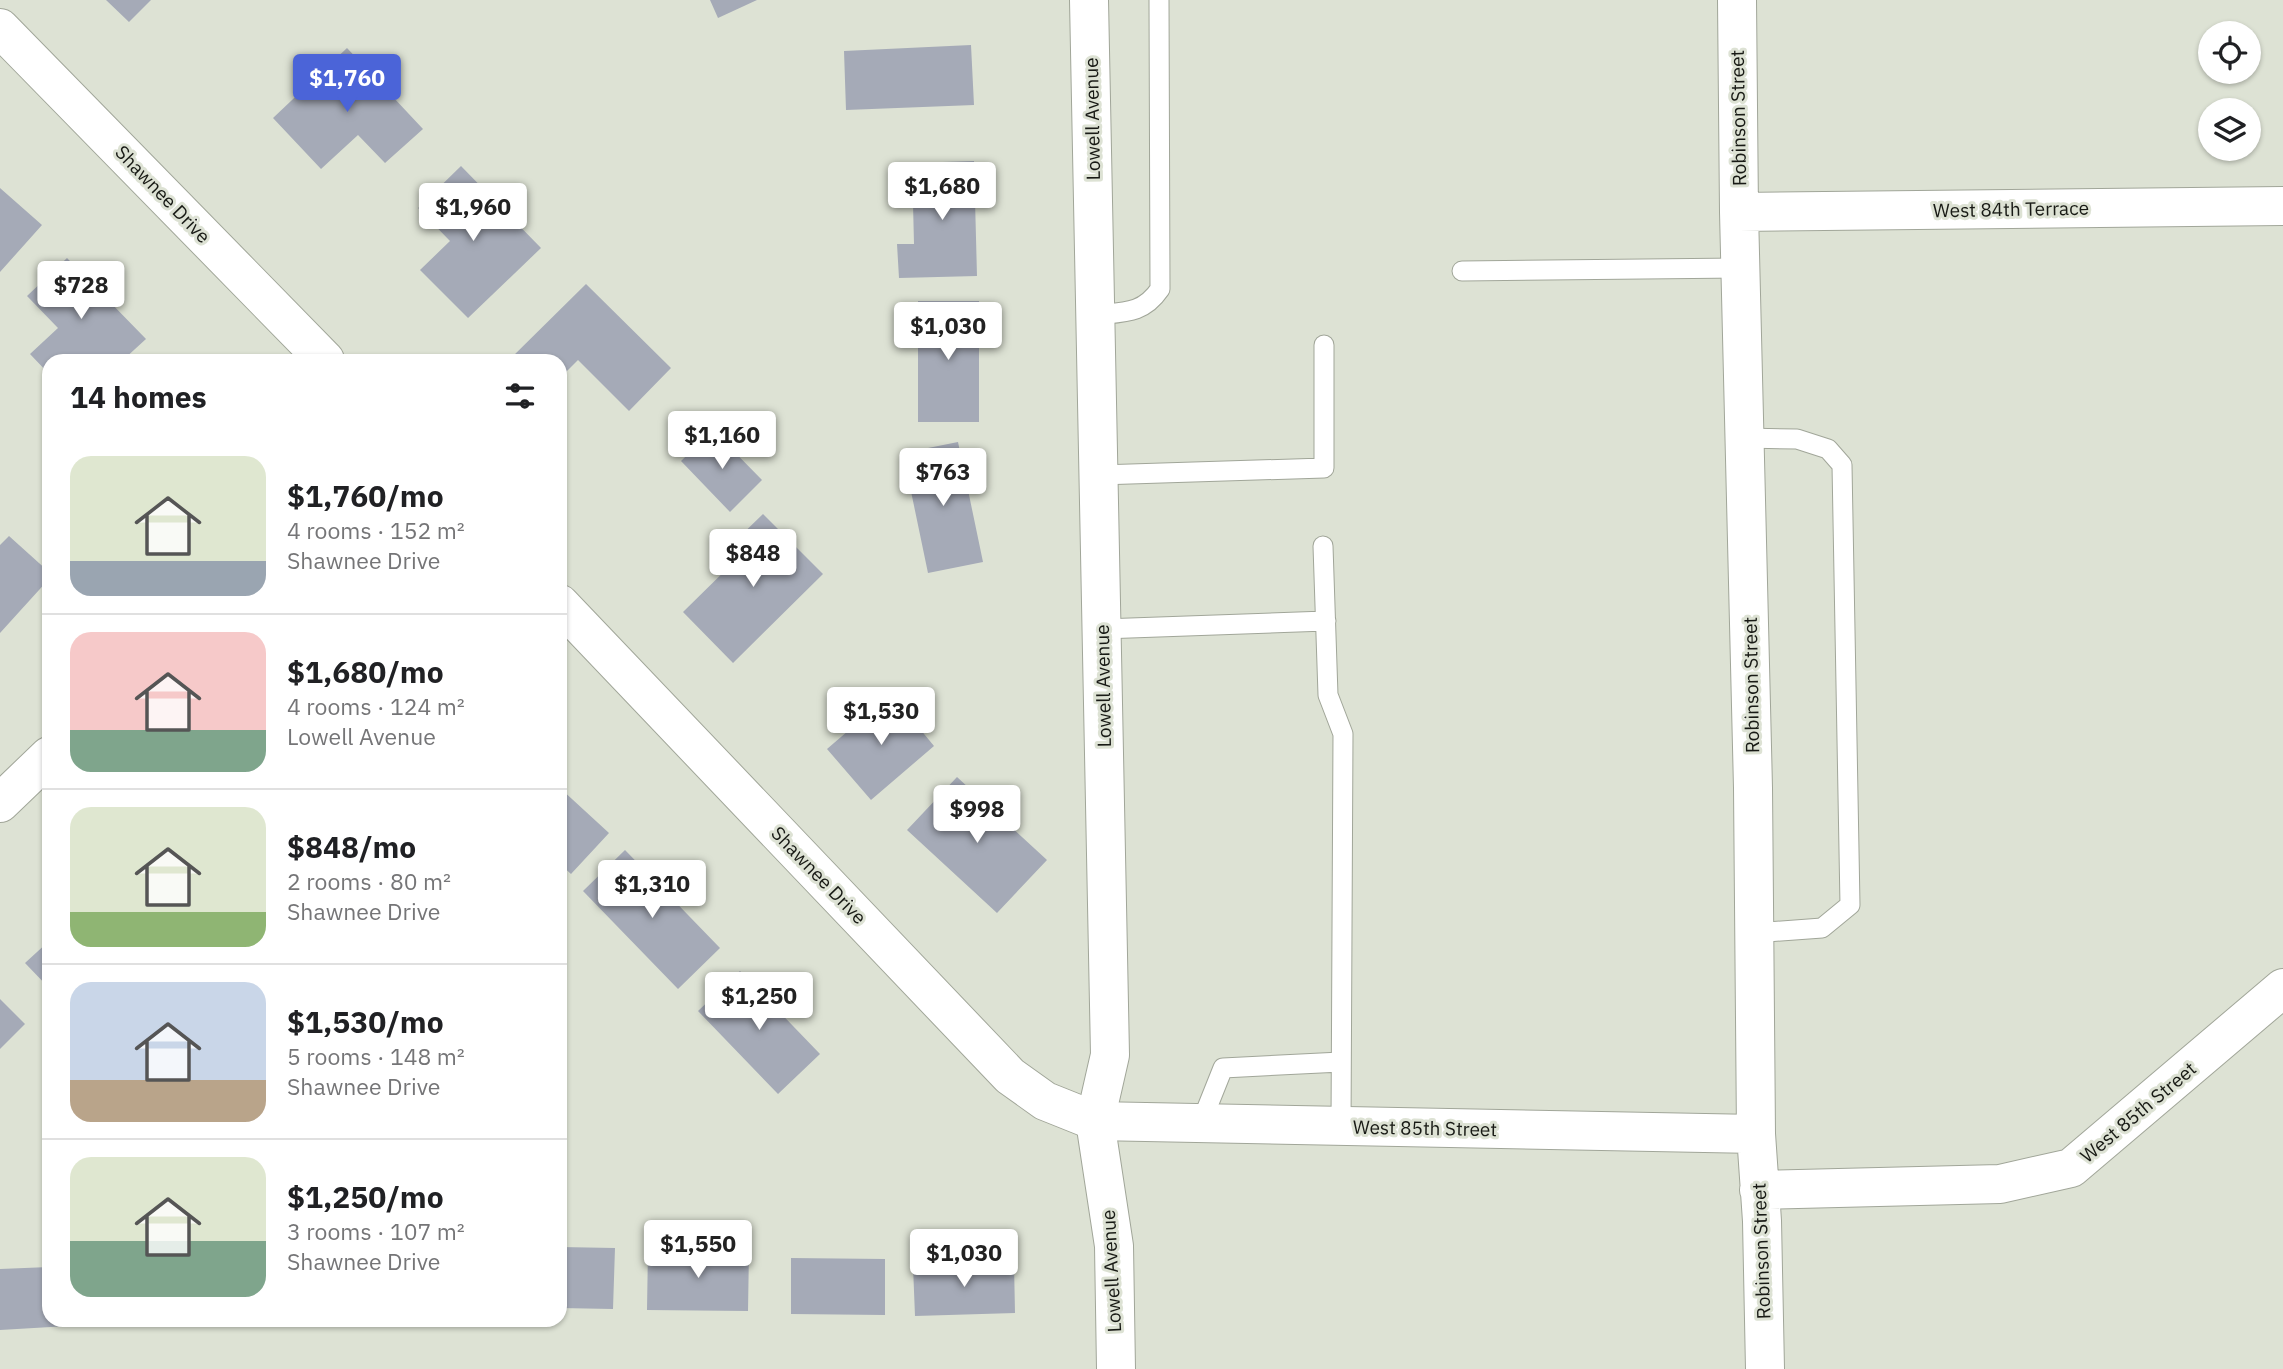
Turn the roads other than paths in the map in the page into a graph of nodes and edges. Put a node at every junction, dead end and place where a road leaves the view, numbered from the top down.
1 (1089, 0) edge
2 (1159, 0) edge
3 (1737, 0) edge
4 (0, 28) edge
5 (2283, 205) edge
6 (1739, 212) junction
7 (1740, 268) junction
8 (1462, 271) dead end
9 (1096, 315) junction
10 (1324, 345) dead end
11 (320, 354) edge
12 (1745, 438) junction
13 (1099, 475) junction
14 (1323, 546) dead end
15 (567, 611) edge
16 (1326, 621) junction
17 (1102, 629) junction
18 (42, 763) edge
19 (0, 803) edge
20 (1754, 933) junction
21 (2283, 988) edge
22 (1341, 1062) junction
23 (1095, 1121) junction
24 (1201, 1123) junction
25 (1341, 1126) junction
26 (1756, 1134) junction
27 (1759, 1190) junction
28 (1116, 1369) edge
29 (1765, 1369) edge

1 - 9 street, Lowell Avenue
2 - 9 lane
3 - 6 street, Robinson Street
4 - 11 street, Shawnee Drive
5 - 6 street, West 84th Terrace
6 - 7 street, Robinson Street
7 - 8 lane
7 - 12 street, Robinson Street
9 - 13 street, Lowell Avenue
10 - 13 lane
12 - 20 street, Robinson Street
12 - 20 lane
13 - 17 street, Lowell Avenue
14 - 16 lane
15 - 23 street, Shawnee Drive
16 - 17 lane
16 - 22 lane
17 - 23 street, Lowell Avenue
18 - 19 street
20 - 26 street, Robinson Street
21 - 27 street, West 85th Street
22 - 24 lane
22 - 25 lane
23 - 24 street, West 85th Street
23 - 28 street, Lowell Avenue
24 - 25 street, West 85th Street
25 - 26 street, West 85th Street
26 - 27 street, Robinson Street
27 - 29 street, Robinson Street

